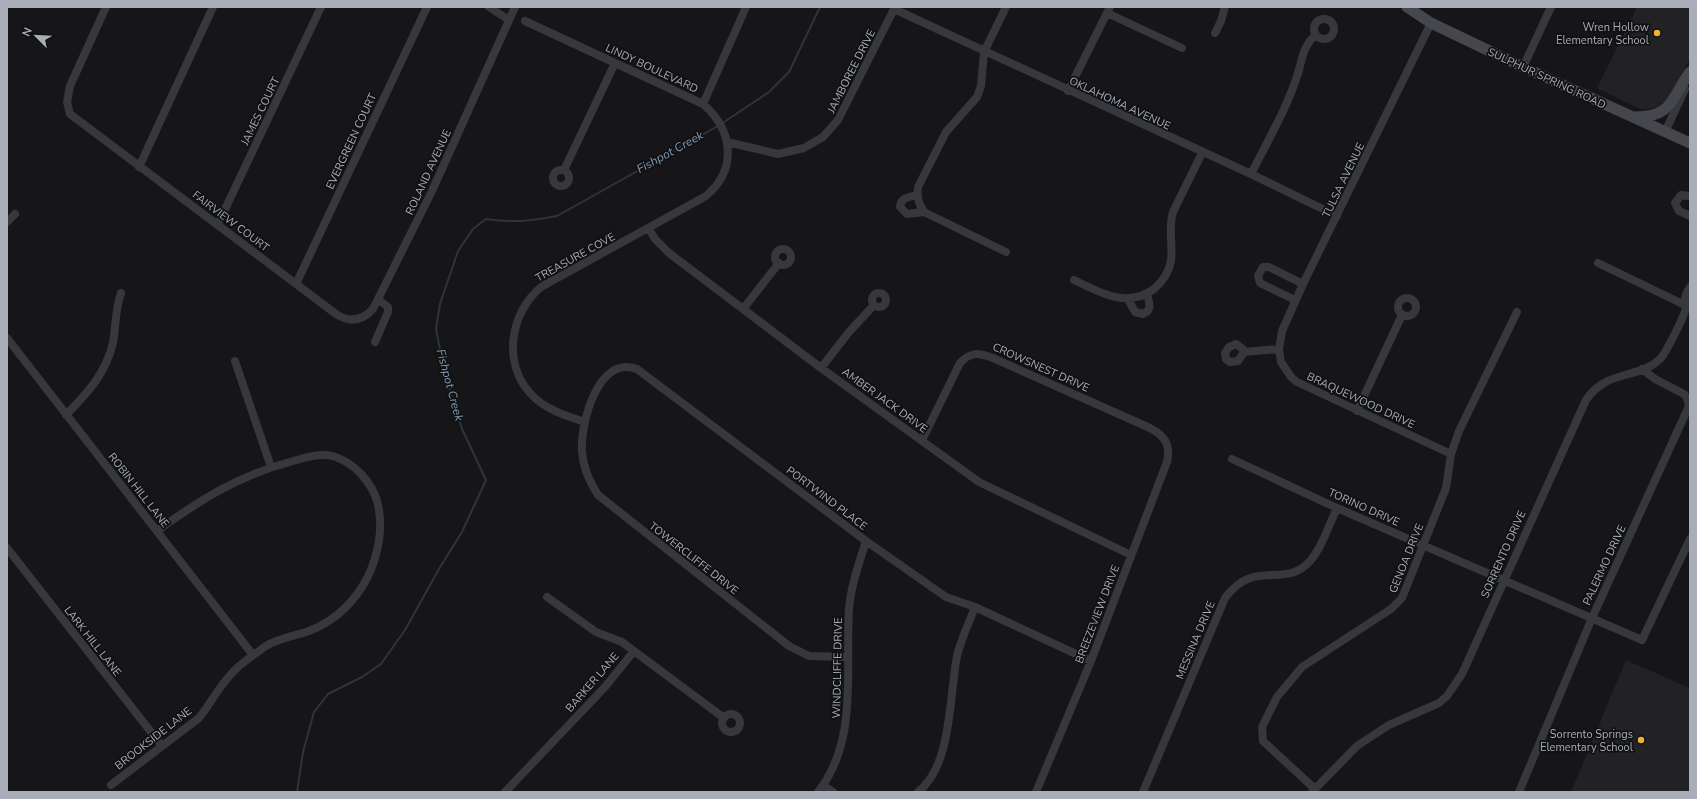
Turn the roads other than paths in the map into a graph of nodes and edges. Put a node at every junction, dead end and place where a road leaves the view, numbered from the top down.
1 (106, 7) edge
2 (213, 7) edge
3 (321, 7) edge
4 (426, 7) edge
5 (489, 7) edge
6 (515, 7) edge
7 (746, 7) edge
8 (1006, 7) edge
9 (1225, 7) edge
10 (1407, 7) edge
11 (1551, 7) edge
12 (894, 8) edge
13 (1108, 10) edge
14 (509, 20) junction
15 (525, 21) dead end
16 (1431, 23) junction
17 (1215, 34) dead end
18 (1316, 35) dead end
19 (1182, 48) dead end
20 (984, 52) junction
21 (615, 63) junction
22 (1522, 67) junction
23 (1690, 72) edge
24 (1690, 76) edge
25 (1068, 91) junction
26 (703, 104) junction
27 (1632, 117) junction
28 (1666, 132) junction
29 (727, 142) junction
30 (1690, 143) edge
31 (1202, 153) junction
32 (139, 167) junction
33 (725, 169) joint
34 (564, 170) dead end
35 (1251, 174) junction
36 (918, 195) junction
37 (1690, 196) edge
38 (924, 212) junction
39 (15, 214) dead end
40 (1337, 216) junction
41 (1690, 216) edge
42 (7, 222) edge
43 (218, 224) junction
44 (649, 229) junction
45 (1006, 252) dead end
46 (779, 263) dead end
47 (1598, 263) dead end
48 (1074, 280) dead end
49 (296, 284) junction
50 (1303, 284) junction
51 (1690, 287) edge
52 (121, 294) dead end
53 (1147, 294) junction
54 (378, 299) junction
55 (1128, 299) junction
56 (1295, 300) junction
57 (874, 305) dead end
58 (1689, 306) edge
59 (743, 309) junction
60 (1517, 312) dead end
61 (1402, 315) dead end
62 (7, 338) edge
63 (375, 342) dead end
64 (1279, 349) junction
65 (1244, 352) dead end
66 (235, 361) dead end
67 (821, 368) junction
68 (1642, 369) junction
69 (1357, 411) junction
70 (66, 415) junction
71 (585, 422) junction
72 (922, 440) junction
73 (1167, 442) joint
74 (1452, 454) junction
75 (1232, 459) dead end
76 (271, 467) junction
77 (1337, 508) junction
78 (157, 531) junction
79 (1690, 539) edge
80 (866, 540) junction
81 (1424, 545) junction
82 (7, 548) edge
83 (1130, 555) junction
84 (1503, 581) junction
85 (547, 597) dead end
86 (975, 607) junction
87 (1592, 618) junction
88 (634, 651) junction
89 (253, 655) junction
90 (848, 657) junction
91 (1091, 661) junction
92 (724, 718) dead end
93 (162, 746) junction
94 (111, 785) dead end
95 (821, 789) edge
96 (1313, 790) edge
97 (505, 792) edge
98 (833, 792) edge
99 (918, 792) edge
100 (1036, 792) edge
101 (1143, 792) edge
102 (1519, 792) edge

1 - 32 street, FAIRVIEW COURT
2 - 32 street
3 - 43 street, JAMES COURT
4 - 49 street, EVERGREEN COURT
5 - 14 street
6 - 14 street, ROLAND AVENUE
7 - 26 street
8 - 20 street
9 - 17 street
10 - 16 main road, SULPHUR SPRING ROAD
11 - 22 street
12 - 20 street, OKLAHOMA AVENUE
12 - 29 street, JAMBOREE DRIVE
13 - 19 street
13 - 25 street
14 - 54 street, ROLAND AVENUE
15 - 21 street, LINDY BOULEVARD
16 - 22 main road, SULPHUR SPRING ROAD
16 - 40 street, TULSA AVENUE
18 - 35 street
20 - 25 street, OKLAHOMA AVENUE
20 - 36 street
21 - 26 street, LINDY BOULEVARD
21 - 34 street
22 - 27 main road, SULPHUR SPRING ROAD
23 - 27 main road
24 - 28 street
25 - 31 street, OKLAHOMA AVENUE
26 - 29 street, LINDY BOULEVARD
27 - 28 main road, SULPHUR SPRING ROAD
28 - 30 main road, SULPHUR SPRING ROAD
29 - 33 street, LINDY BOULEVARD
31 - 35 street, OKLAHOMA AVENUE
31 - 53 street
32 - 43 street, FAIRVIEW COURT
33 - 44 street, TREASURE COVE
35 - 40 street, OKLAHOMA AVENUE
36 - 38 street
36 - 38 street
37 - 41 street
38 - 45 street
39 - 42 street
40 - 50 street, TULSA AVENUE
43 - 49 street, FAIRVIEW COURT
44 - 59 street, AMBER JACK DRIVE
44 - 71 street, TREASURE COVE
46 - 59 street
47 - 58 street
48 - 55 street
49 - 54 street, FAIRVIEW COURT
50 - 56 street, TULSA AVENUE
50 - 56 street
51 - 58 street, SORRENTO DRIVE
52 - 70 street
53 - 55 street
53 - 55 street
54 - 63 street
56 - 64 street, TULSA AVENUE
57 - 67 street
58 - 68 street, SORRENTO DRIVE
59 - 67 street, AMBER JACK DRIVE
60 - 74 street, GENOA DRIVE
61 - 69 street
62 - 70 street, ROBIN HILL LANE
64 - 65 street
64 - 69 street, BRAQUEWOOD DRIVE
66 - 76 street
67 - 72 street, AMBER JACK DRIVE
68 - 84 street, SORRENTO DRIVE
68 - 87 street, PALERMO DRIVE
69 - 74 street, BRAQUEWOOD DRIVE
70 - 78 street, ROBIN HILL LANE
71 - 80 street, PORTWIND PLACE
71 - 90 street, TOWERCLIFFE DRIVE
72 - 73 street, CROWSNEST DRIVE
72 - 83 street, AMBER JACK DRIVE
73 - 83 street, BREEZEVIEW DRIVE
74 - 81 street, GENOA DRIVE
75 - 77 street, TORINO DRIVE
76 - 78 street, BROOKSIDE LANE
76 - 89 street, BROOKSIDE LANE
77 - 81 street, TORINO DRIVE
77 - 101 street, MESSINA DRIVE
78 - 89 street, ROBIN HILL LANE
79 - 87 street, TORINO DRIVE
80 - 86 street, PORTWIND PLACE
80 - 90 street, WINDCLIFFE DRIVE
81 - 84 street, TORINO DRIVE
81 - 96 street, GENOA DRIVE
82 - 93 street, LARK HILL LANE
83 - 91 street, BREEZEVIEW DRIVE
84 - 87 street, TORINO DRIVE
84 - 96 street, SORRENTO DRIVE
85 - 88 street
86 - 91 street, PORTWIND PLACE
86 - 99 street
87 - 102 street, PALERMO DRIVE
88 - 92 street, BARKER LANE
88 - 97 street, BARKER LANE
89 - 93 street, BROOKSIDE LANE
90 - 95 street, WINDCLIFFE DRIVE
91 - 100 street, BREEZEVIEW DRIVE
93 - 94 street, BROOKSIDE LANE
95 - 98 street

